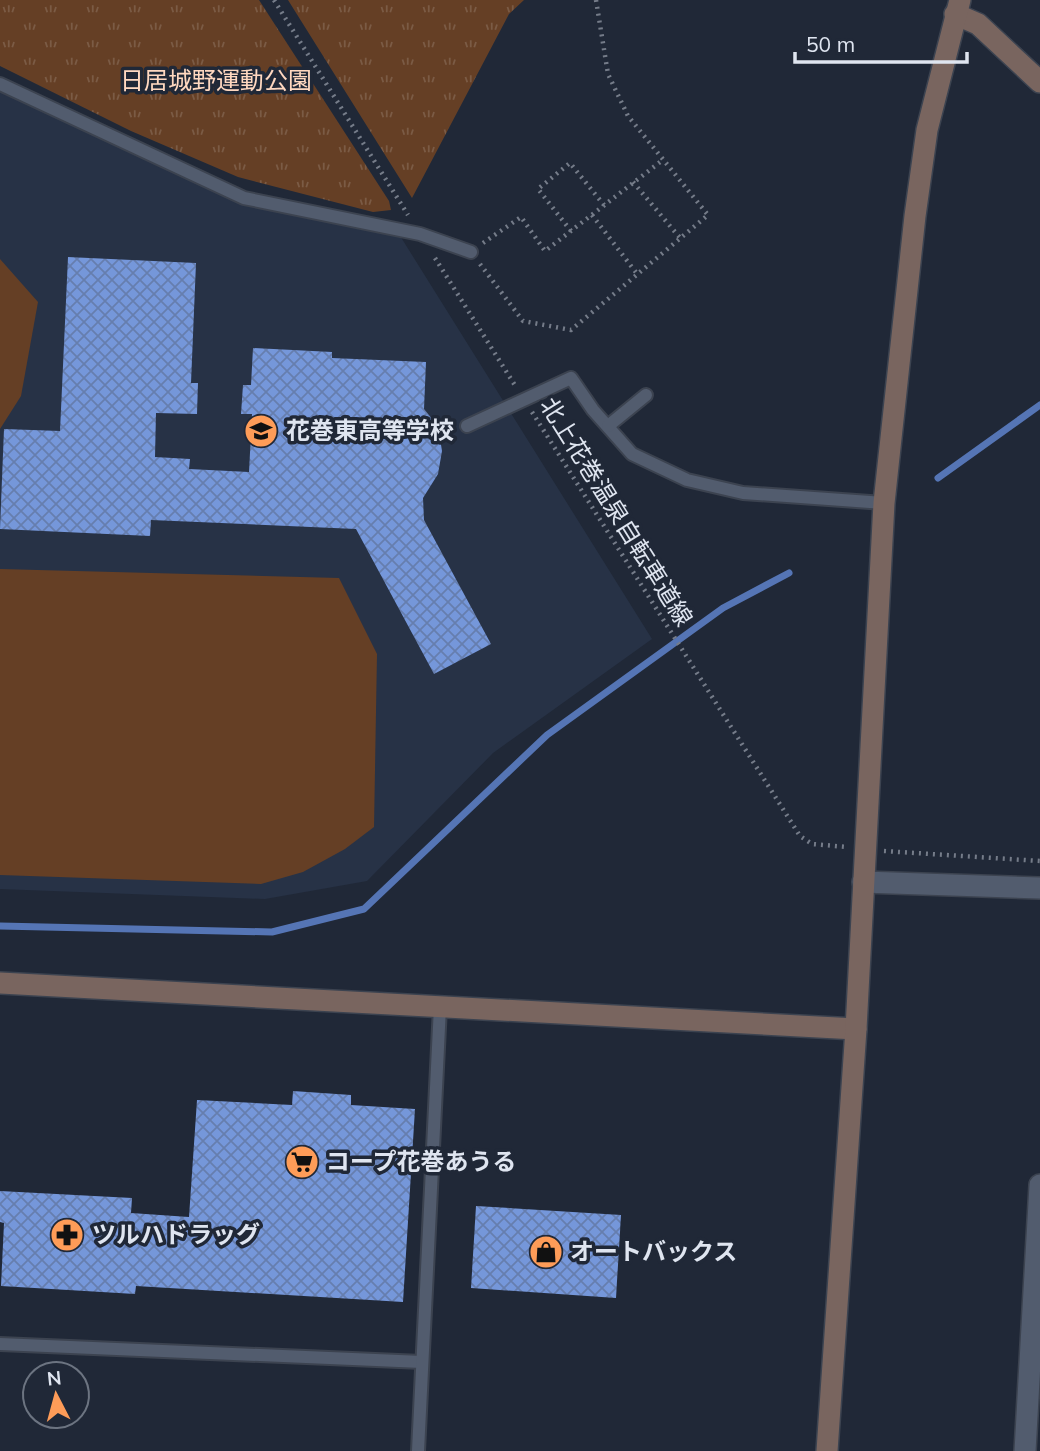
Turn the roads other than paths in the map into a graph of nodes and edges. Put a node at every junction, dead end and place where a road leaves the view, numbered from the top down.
1 (957, 7) edge
2 (1040, 82) edge
3 (0, 84) edge
4 (471, 252) road end
5 (646, 395) dead end
6 (467, 426) dead end
7 (608, 426) junction
8 (884, 503) junction
9 (863, 882) junction
10 (1040, 888) edge
11 (0, 983) edge
12 (440, 1007) junction
13 (856, 1029) junction
14 (1040, 1185) edge
15 (0, 1344) edge
16 (422, 1362) junction
17 (1034, 1405) edge
18 (418, 1451) edge
19 (827, 1451) edge
20 (1026, 1451) edge

1 - 2 street
1 - 8 street
3 - 4 lane
5 - 7 lane
6 - 7 lane
7 - 8 lane
8 - 9 street
9 - 10 street
9 - 13 street
11 - 12 street
12 - 13 street
12 - 16 lane
13 - 19 street
14 - 17 street
15 - 16 lane
16 - 18 lane
17 - 20 street

